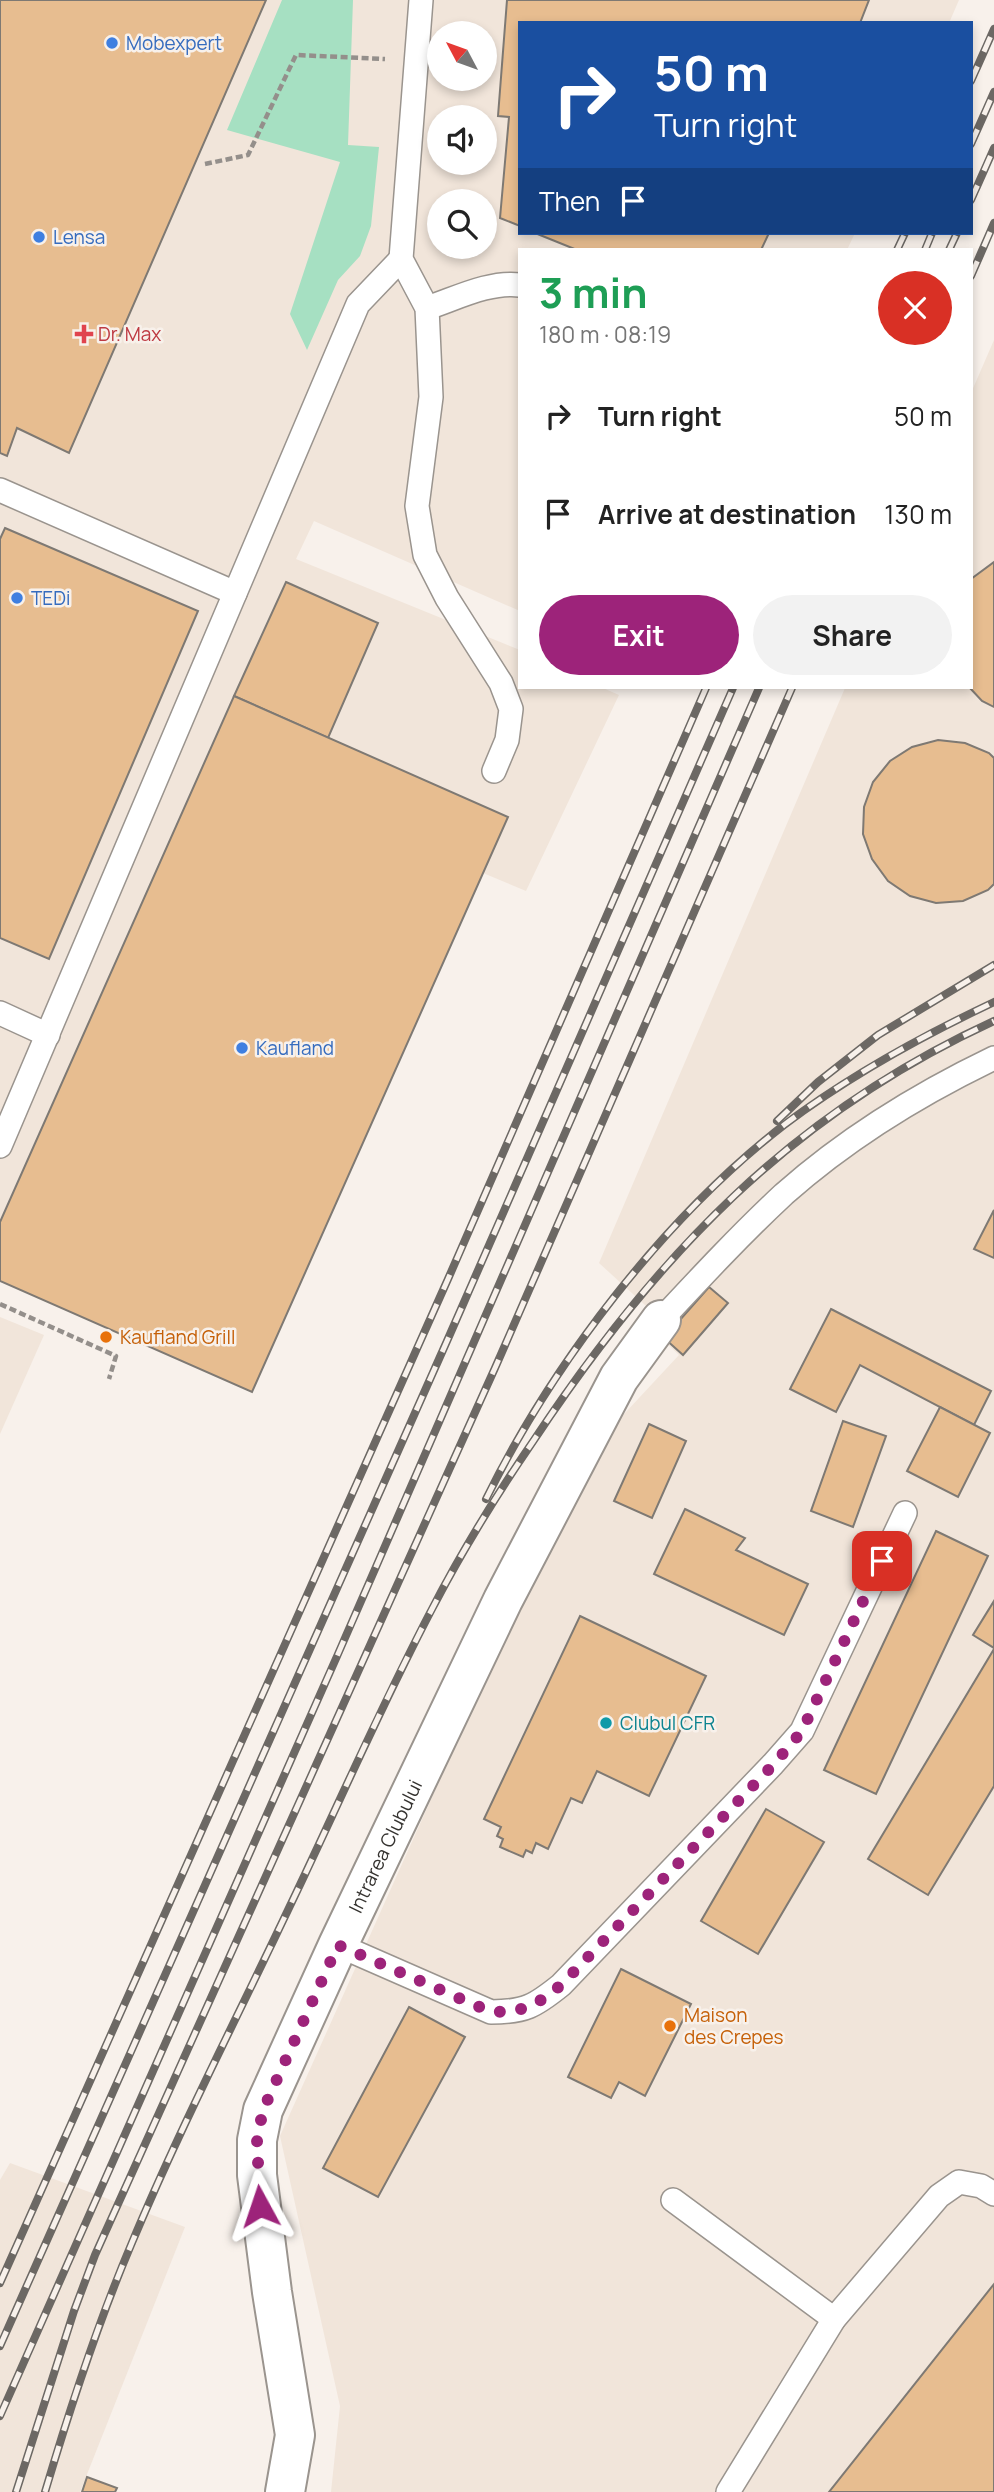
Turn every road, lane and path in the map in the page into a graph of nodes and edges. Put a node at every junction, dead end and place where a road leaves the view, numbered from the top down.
1 (421, 0) edge
2 (415, 60) junction
3 (205, 164) dead end
4 (401, 260) junction
5 (518, 285) edge
6 (426, 309) junction
7 (0, 489) edge
8 (235, 593) junction
9 (494, 771) dead end
10 (0, 1013) edge
11 (48, 1035) junction
12 (994, 1058) edge
13 (0, 1146) edge
14 (0, 1304) edge
15 (661, 1320) joint
16 (108, 1379) dead end
17 (905, 1513) dead end
18 (338, 1945) junction
19 (994, 2194) edge
20 (673, 2200) dead end
21 (834, 2319) junction
22 (285, 2492) edge
23 (728, 2492) edge

1 - 2 lane
2 - 3 path
2 - 4 lane
4 - 6 lane
4 - 8 lane
5 - 6 lane
6 - 9 lane
7 - 8 lane
8 - 11 lane
10 - 11 lane
11 - 13 lane
12 - 15 lane
14 - 16 path
15 - 18 street, Intrarea Clubului
17 - 18 lane
18 - 22 street, Intrarea Clubului
19 - 21 lane
20 - 21 lane
21 - 23 lane

